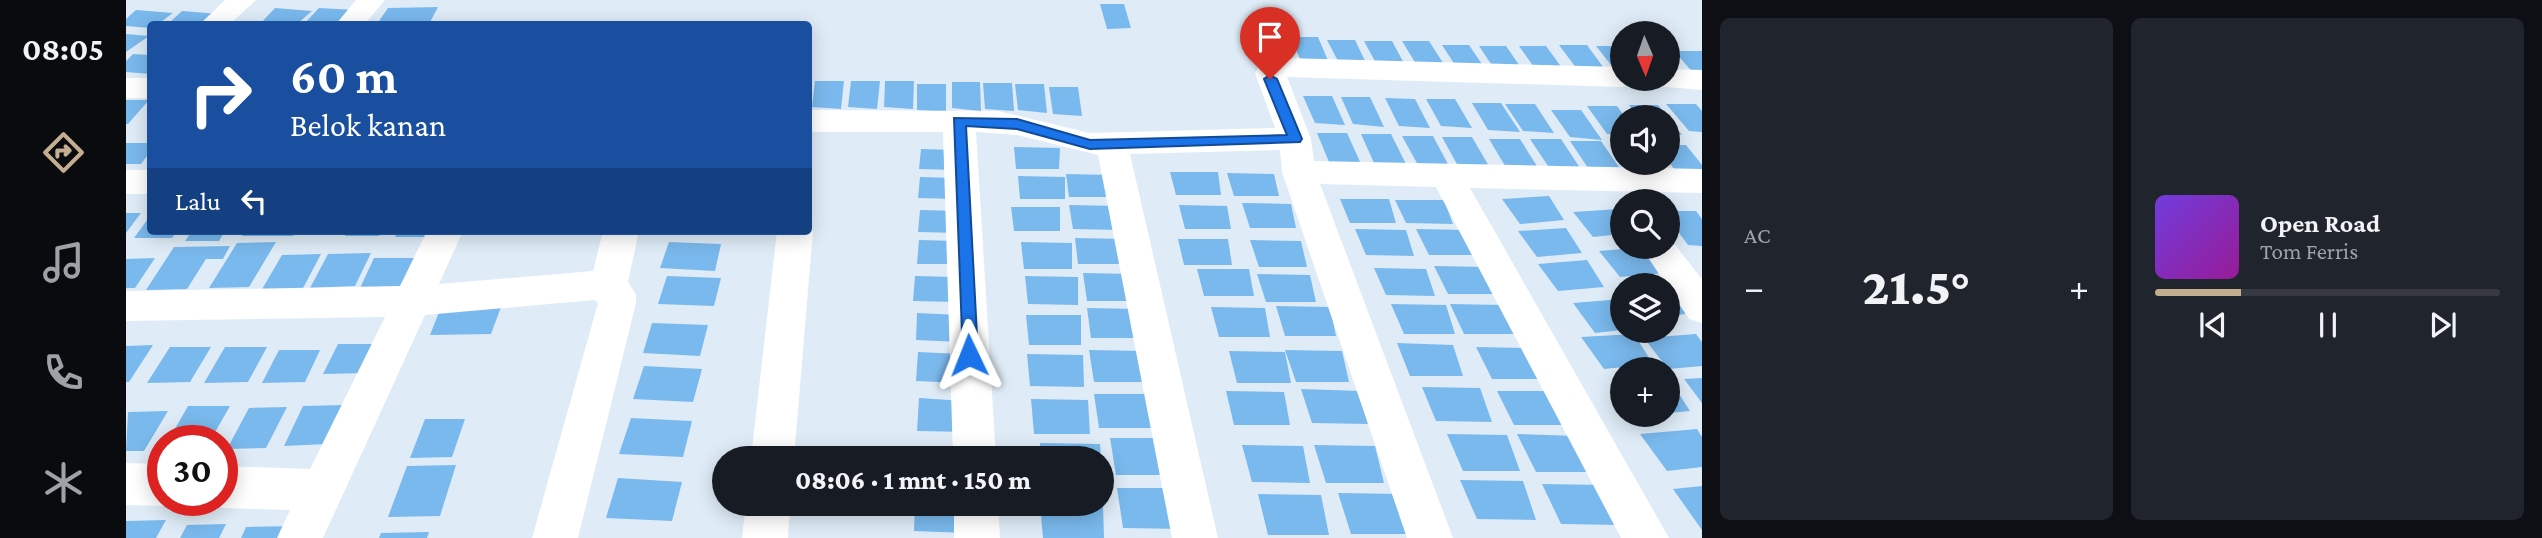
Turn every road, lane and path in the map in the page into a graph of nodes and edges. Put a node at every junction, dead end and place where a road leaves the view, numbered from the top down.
1 (242, 0) edge
2 (371, 0) edge
3 (218, 21) edge
4 (353, 21) edge
5 (1610, 77) edge
6 (1680, 79) edge
7 (1702, 80) edge
8 (812, 121) edge
9 (959, 121) junction
10 (1112, 145) junction
11 (1297, 156) junction
12 (1447, 176) junction
13 (1702, 181) edge
14 (126, 182) edge
15 (147, 182) edge
16 (1610, 189) edge
17 (1627, 189) edge
18 (443, 235) edge
19 (620, 235) edge
20 (795, 235) edge
21 (1667, 259) edge
22 (608, 288) junction
23 (412, 301) junction
24 (126, 306) edge
25 (1702, 308) edge
26 (773, 446) edge
27 (973, 446) edge
28 (126, 484) edge
29 (147, 485) edge
30 (238, 487) edge
31 (322, 490) junction
32 (767, 516) edge
33 (977, 516) edge
34 (300, 538) edge
35 (555, 538) edge
36 (765, 538) edge
37 (978, 538) edge
38 (1195, 538) edge
39 (1430, 538) edge
40 (1646, 538) edge

1 - 3 street
2 - 4 street
5 - 11 street
6 - 7 street
8 - 9 street
9 - 10 street
9 - 27 street
10 - 11 street
10 - 38 street
11 - 12 street
11 - 39 street
12 - 16 street
12 - 40 street
13 - 17 street
14 - 15 street
18 - 23 street
19 - 22 street
20 - 26 street
21 - 25 street
22 - 23 street
22 - 35 street
23 - 24 street
23 - 31 street
28 - 29 street
30 - 31 street
31 - 34 street
32 - 36 street
33 - 37 street

